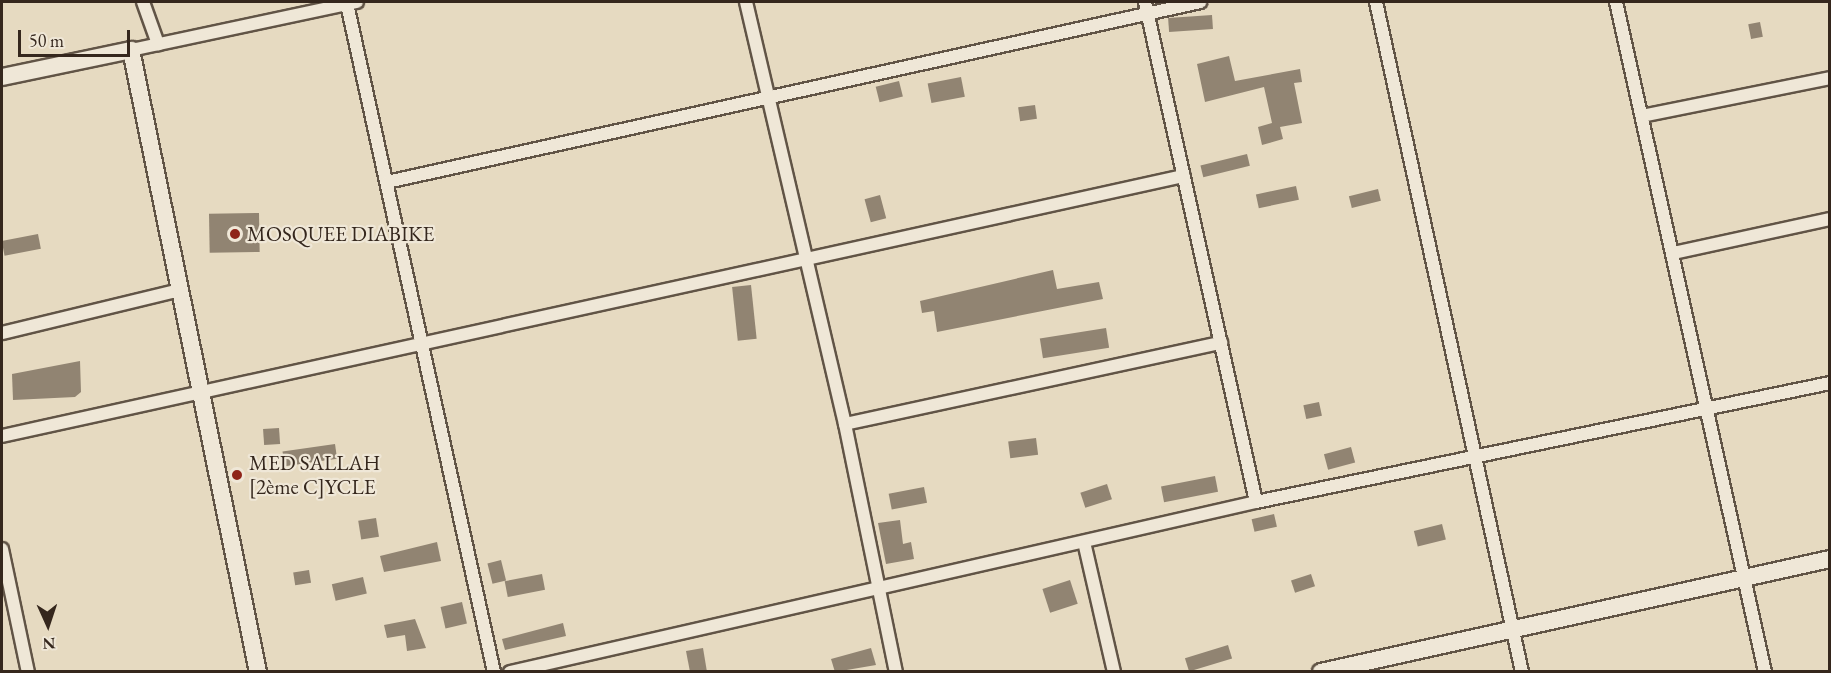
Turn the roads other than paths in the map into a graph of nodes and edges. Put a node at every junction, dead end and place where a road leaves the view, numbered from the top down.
1 (143, 2) edge
2 (746, 2) edge
3 (1200, 2) edge
4 (1376, 2) edge
5 (1616, 2) edge
6 (352, 3) edge
7 (1147, 7) edge
8 (158, 44) junction
9 (132, 50) junction
10 (2, 78) edge
11 (1830, 78) edge
12 (765, 98) junction
13 (1642, 116) junction
14 (1184, 176) junction
15 (387, 182) junction
16 (1830, 219) edge
17 (1673, 253) junction
18 (808, 261) junction
19 (180, 290) junction
20 (2, 333) edge
21 (1221, 343) junction
22 (423, 346) junction
23 (1830, 383) edge
24 (201, 392) junction
25 (1707, 408) junction
26 (846, 424) junction
27 (2, 436) edge
28 (1475, 458) junction
29 (1256, 502) junction
30 (1084, 542) junction
31 (2, 549) edge
32 (1830, 559) edge
33 (1745, 576) junction
34 (880, 589) junction
35 (1512, 629) junction
36 (28, 672) edge
37 (258, 672) edge
38 (494, 672) edge
39 (510, 672) edge
40 (896, 672) edge
41 (1114, 672) edge
42 (1321, 672) edge
43 (1522, 672) edge
44 (1765, 672) edge

1 - 8 street
2 - 12 street
3 - 7 street
4 - 28 street
5 - 13 street
6 - 8 street
6 - 15 street
7 - 12 street
7 - 14 street
8 - 9 street
9 - 10 street
9 - 19 street
11 - 13 street
12 - 15 street
12 - 18 street
13 - 17 street
14 - 18 street
14 - 21 street
15 - 22 street
16 - 17 street
17 - 25 street
18 - 22 street
18 - 26 street
19 - 20 street
19 - 24 street
21 - 26 street
21 - 29 street
22 - 24 street
22 - 38 street
23 - 25 street
24 - 27 street
24 - 37 street
25 - 28 street
25 - 33 street
26 - 34 street
28 - 29 street
28 - 35 street
29 - 30 street
30 - 34 street
30 - 41 street
31 - 36 street
32 - 33 street
33 - 35 street
33 - 44 street
34 - 39 street
34 - 40 street
35 - 42 street
35 - 43 street

